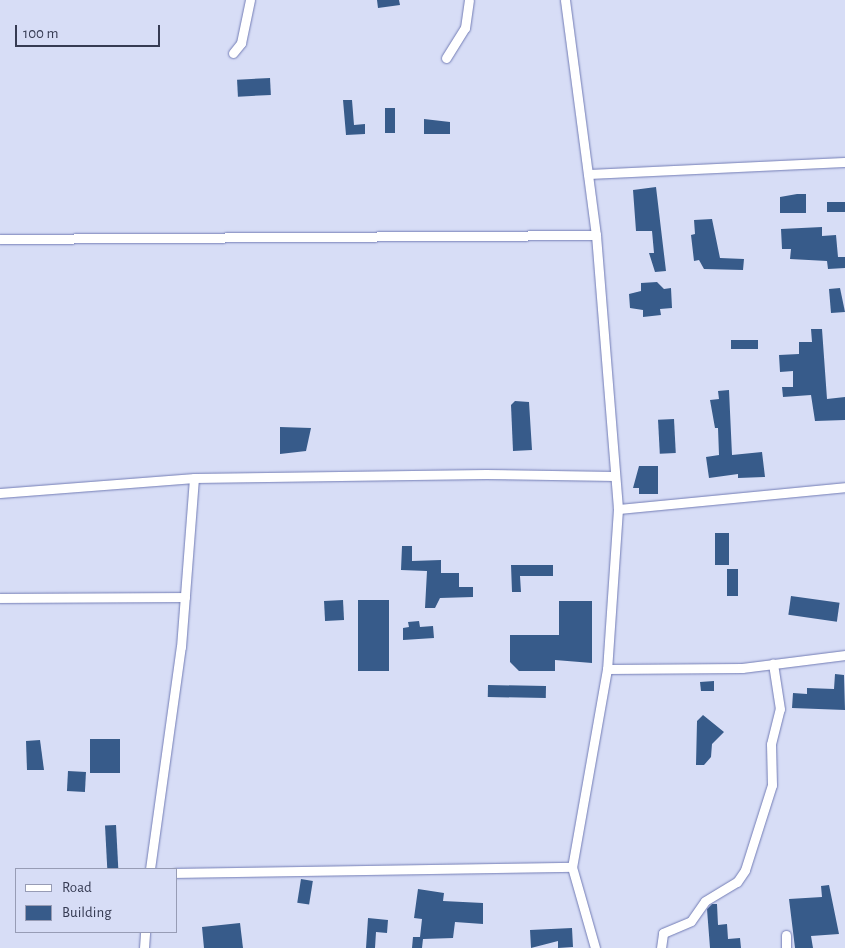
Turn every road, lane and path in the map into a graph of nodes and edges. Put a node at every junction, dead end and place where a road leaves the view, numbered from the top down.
1 (250, 0) edge
2 (469, 0) edge
3 (565, 0) edge
4 (233, 53) dead end
5 (446, 58) dead end
6 (845, 162) edge
7 (588, 174) junction
8 (596, 234) junction
9 (0, 239) edge
10 (615, 476) junction
11 (194, 478) junction
12 (845, 487) edge
13 (0, 493) edge
14 (618, 509) junction
15 (185, 597) junction
16 (0, 598) edge
17 (845, 655) edge
18 (773, 664) junction
19 (607, 669) junction
20 (572, 867) junction
21 (150, 868) edge
22 (178, 873) edge
23 (145, 933) edge
24 (786, 936) dead end
25 (596, 947) edge
26 (144, 948) edge
27 (661, 948) edge
28 (786, 948) edge

1 - 4 street
2 - 5 street
3 - 7 street
6 - 7 street
7 - 8 street
8 - 9 street
8 - 10 street
10 - 11 street
10 - 14 street
11 - 13 street
11 - 15 street
12 - 14 street
14 - 19 street
15 - 16 street
15 - 21 street
17 - 18 street
18 - 19 street
18 - 27 street
19 - 20 street
20 - 22 street
20 - 25 street
23 - 26 street
24 - 28 street

